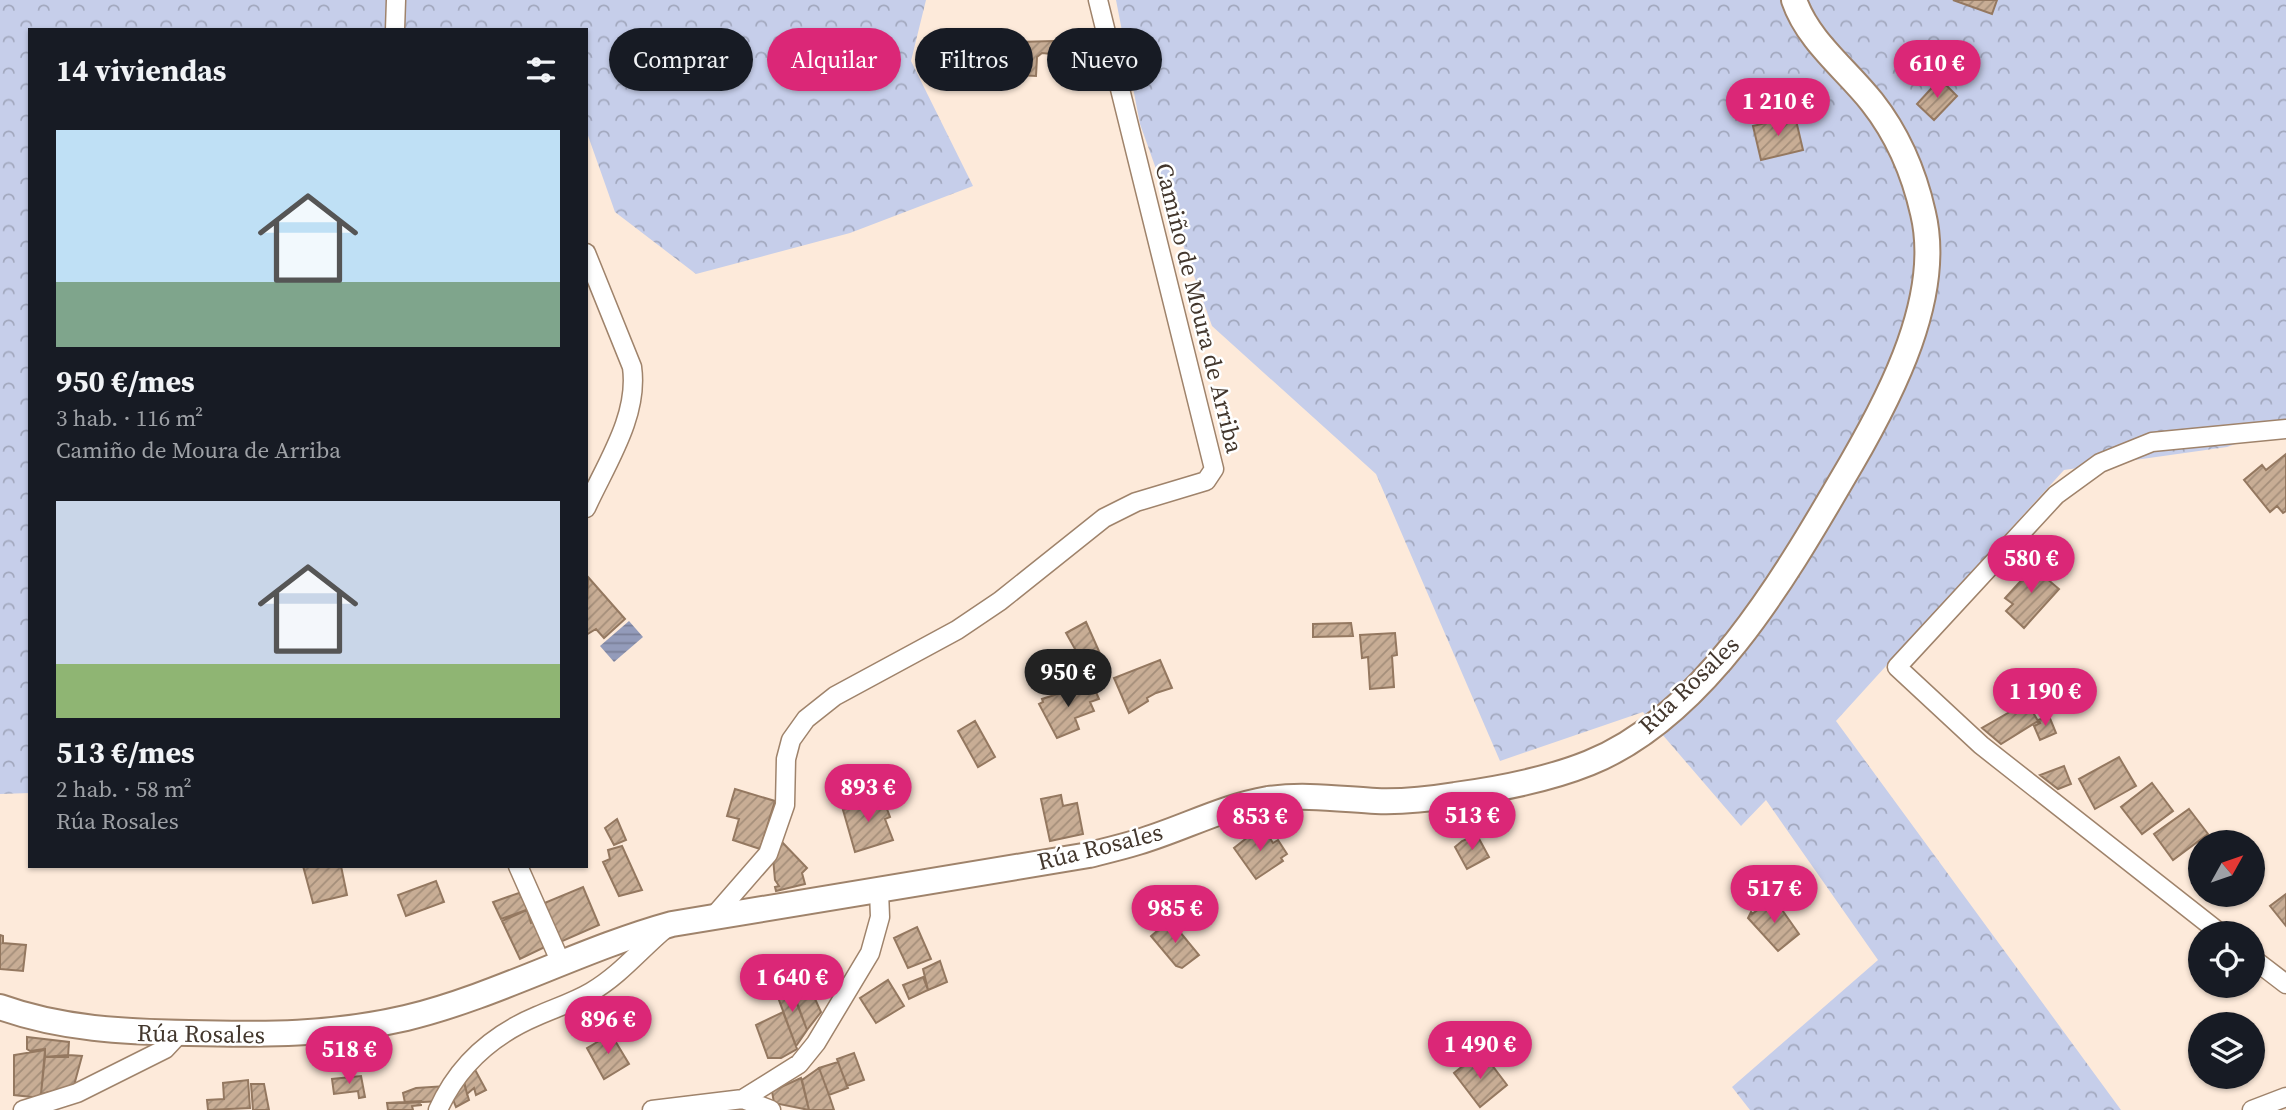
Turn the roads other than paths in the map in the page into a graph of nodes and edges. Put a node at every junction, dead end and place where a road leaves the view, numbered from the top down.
1 (396, 0) edge
2 (1098, 0) edge
3 (1794, 0) edge
4 (395, 28) edge
5 (588, 258) edge
6 (2286, 429) edge
7 (588, 504) edge
8 (519, 868) edge
9 (879, 891) junction
10 (714, 916) junction
11 (2205, 921) edge
12 (672, 924) junction
13 (561, 963) junction
14 (2265, 968) edge
15 (2286, 984) edge
16 (0, 1007) edge
17 (180, 1033) junction
18 (2286, 1097) edge
19 (743, 1099) junction
20 (23, 1110) edge
21 (438, 1110) edge
22 (652, 1110) edge
23 (771, 1110) edge
24 (2252, 1110) edge

1 - 4 street
2 - 10 street, Camiño de Moura de Arriba
3 - 9 street, Rúa Rosales
5 - 7 street
6 - 11 street
8 - 13 street
9 - 10 street, Rúa Rosales
9 - 19 street
10 - 12 street, Rúa Rosales
12 - 13 street, Rúa Rosales
12 - 21 street
13 - 17 street, Rúa Rosales
14 - 15 street
16 - 17 street, Rúa Rosales
17 - 20 street
18 - 24 street
19 - 22 street
19 - 23 street

